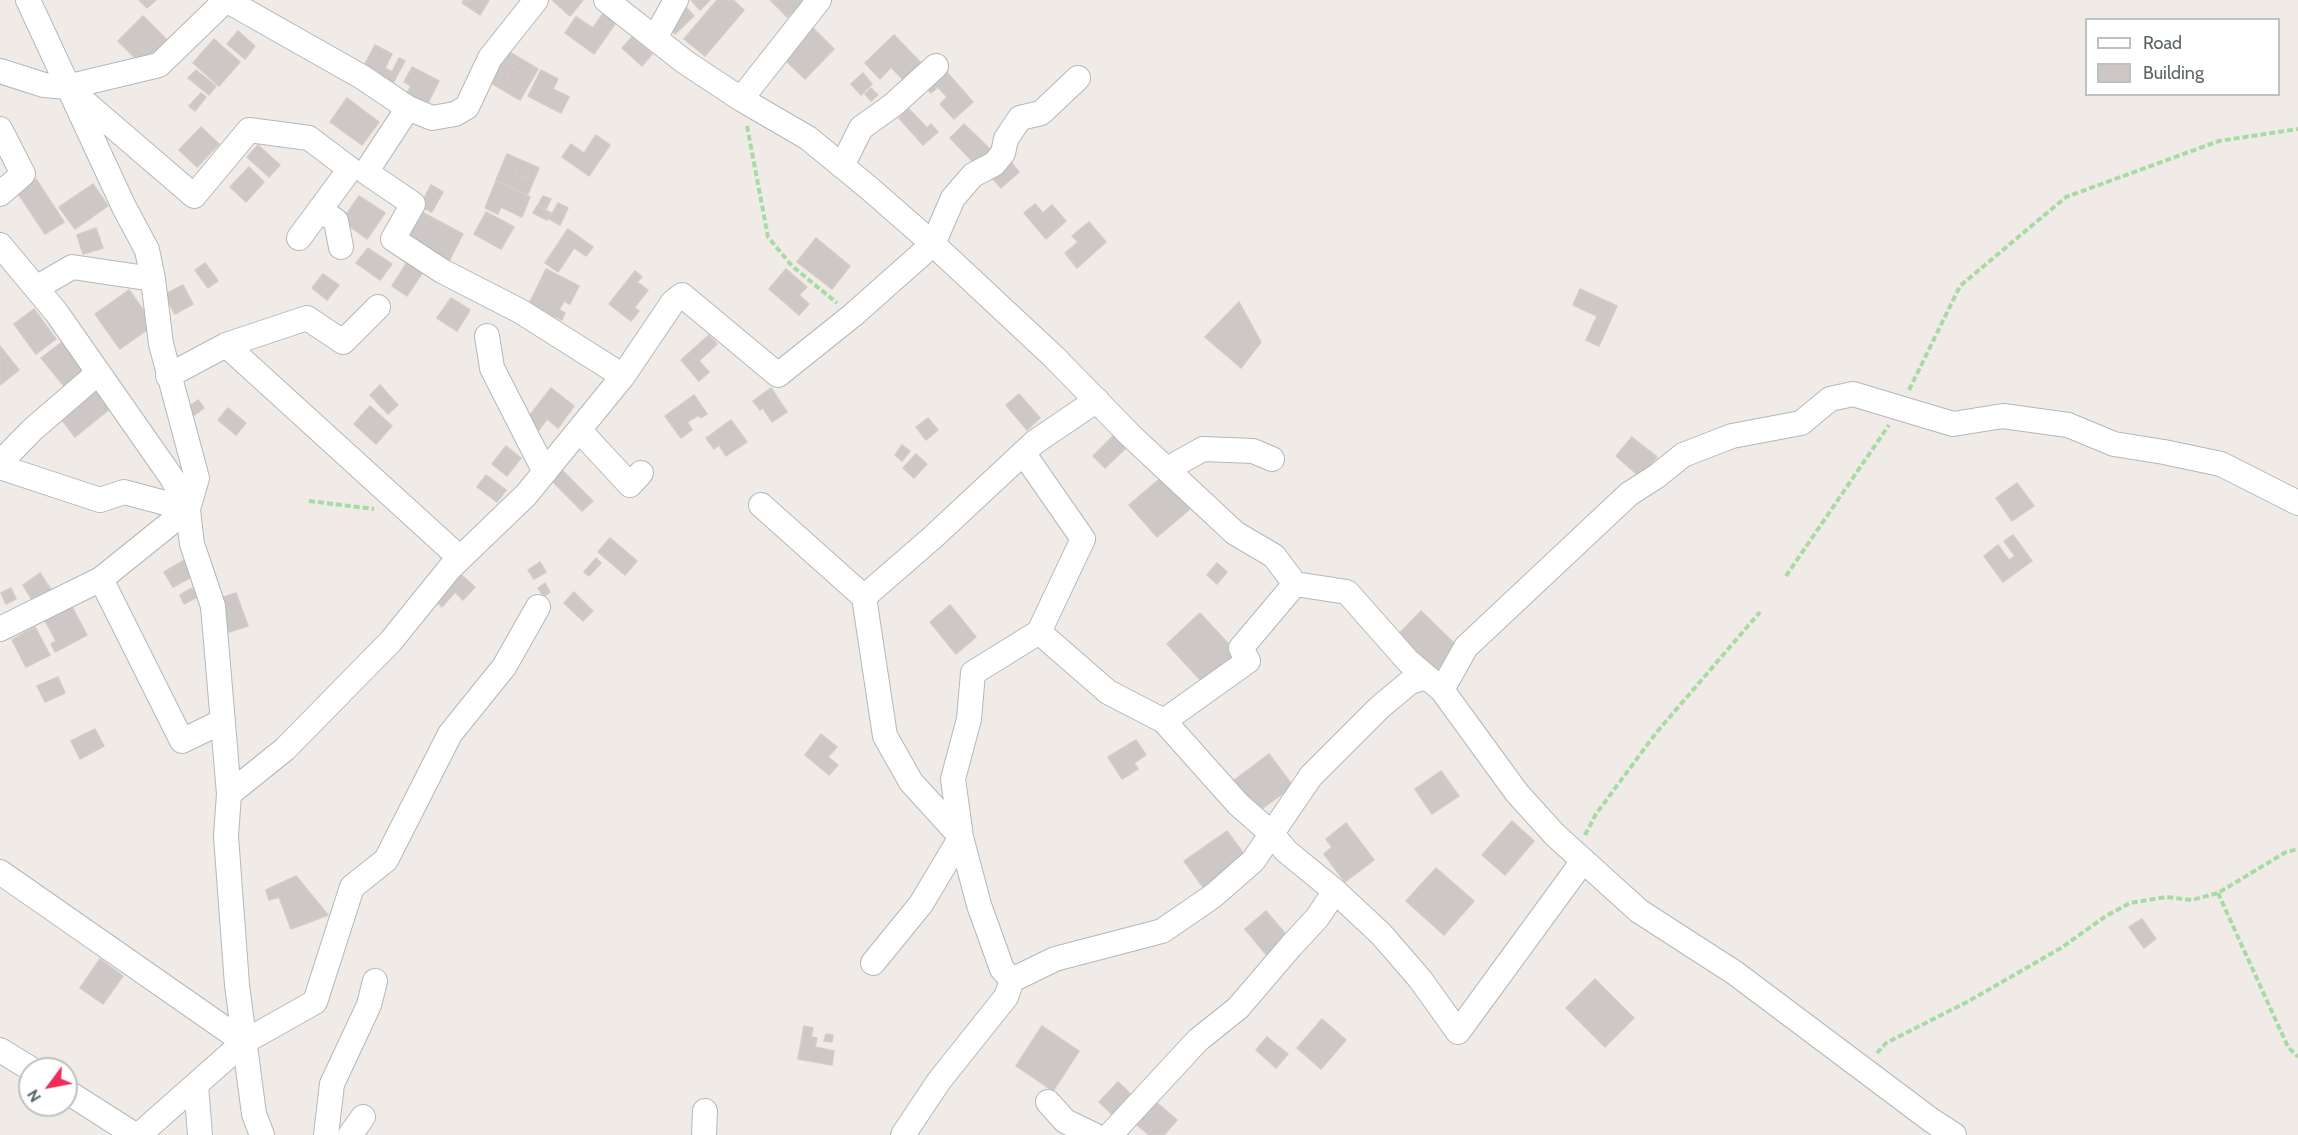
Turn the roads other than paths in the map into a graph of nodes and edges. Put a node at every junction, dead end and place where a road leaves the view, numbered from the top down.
1 (28, 0) edge
2 (226, 0) edge
3 (536, 0) edge
4 (606, 0) edge
5 (676, 0) edge
6 (819, 0) edge
7 (655, 38) junction
8 (936, 66) dead end
9 (0, 71) edge
10 (1078, 78) dead end
11 (66, 87) junction
12 (741, 99) junction
13 (408, 108) junction
14 (0, 129) edge
15 (842, 166) junction
16 (358, 171) junction
17 (0, 194) edge
18 (320, 209) junction
19 (299, 238) dead end
20 (933, 244) junction
21 (0, 245) edge
22 (341, 247) dead end
23 (153, 279) junction
24 (36, 288) junction
25 (378, 307) dead end
26 (487, 336) dead end
27 (226, 345) junction
28 (98, 373) junction
29 (168, 376) junction
30 (623, 376) junction
31 (1097, 400) junction
32 (580, 431) junction
33 (1024, 454) junction
34 (1272, 459) dead end
35 (0, 463) edge
36 (1167, 469) junction
37 (545, 472) junction
38 (641, 474) dead end
39 (2298, 503) edge
40 (761, 505) dead end
41 (188, 509) junction
42 (460, 558) junction
43 (101, 579) junction
44 (1295, 584) junction
45 (864, 597) junction
46 (538, 608) dead end
47 (0, 629) edge
48 (1039, 632) junction
49 (1435, 684) junction
50 (223, 721) junction
51 (1164, 721) junction
52 (229, 794) junction
53 (1272, 834) junction
54 (961, 837) junction
55 (1579, 858) junction
56 (0, 872) edge
57 (1335, 891) junction
58 (873, 963) dead end
59 (1011, 980) junction
60 (375, 981) dead end
61 (244, 1042) junction
62 (0, 1050) edge
63 (18, 1061) edge
64 (196, 1085) junction
65 (78, 1098) edge
66 (1048, 1102) dead end
67 (705, 1111) dead end
68 (137, 1135) edge
69 (200, 1135) edge
70 (262, 1135) edge
71 (326, 1135) edge
72 (704, 1135) edge
73 (903, 1135) edge
74 (1094, 1135) edge
75 (1110, 1135) edge
76 (1954, 1135) edge

1 - 11 street
2 - 11 street
2 - 13 street
3 - 13 street
4 - 7 street
5 - 7 street
6 - 12 street
7 - 12 street
8 - 15 street
9 - 11 street
10 - 20 street
11 - 16 street
11 - 23 street
12 - 15 street
13 - 16 street
14 - 17 street
15 - 20 street
16 - 18 street
16 - 30 street
18 - 19 street
18 - 22 street
20 - 30 street
20 - 31 street
21 - 24 street
23 - 24 street
23 - 29 street
24 - 28 street
25 - 27 street
26 - 37 street
27 - 29 street
27 - 42 street
28 - 35 street
28 - 41 street
29 - 41 street
30 - 32 street
31 - 33 street
31 - 36 street
32 - 37 street
32 - 38 street
33 - 45 street
33 - 48 street
34 - 36 street
35 - 41 street
36 - 44 street
37 - 42 street
39 - 49 street
40 - 45 street
41 - 43 street
41 - 50 street
42 - 52 street
43 - 47 street
43 - 50 street
44 - 49 street
44 - 51 street
45 - 54 street
46 - 61 street
48 - 51 street
48 - 54 street
49 - 53 street
49 - 55 street
50 - 52 street
51 - 53 street
52 - 61 street
53 - 57 street
53 - 59 street
54 - 58 street
54 - 59 street
55 - 57 street
55 - 76 street
56 - 61 street
57 - 75 street
59 - 73 street
60 - 71 street
61 - 64 street
61 - 70 street
62 - 63 street
64 - 68 street
64 - 69 street
65 - 68 street
66 - 74 street
67 - 72 street

